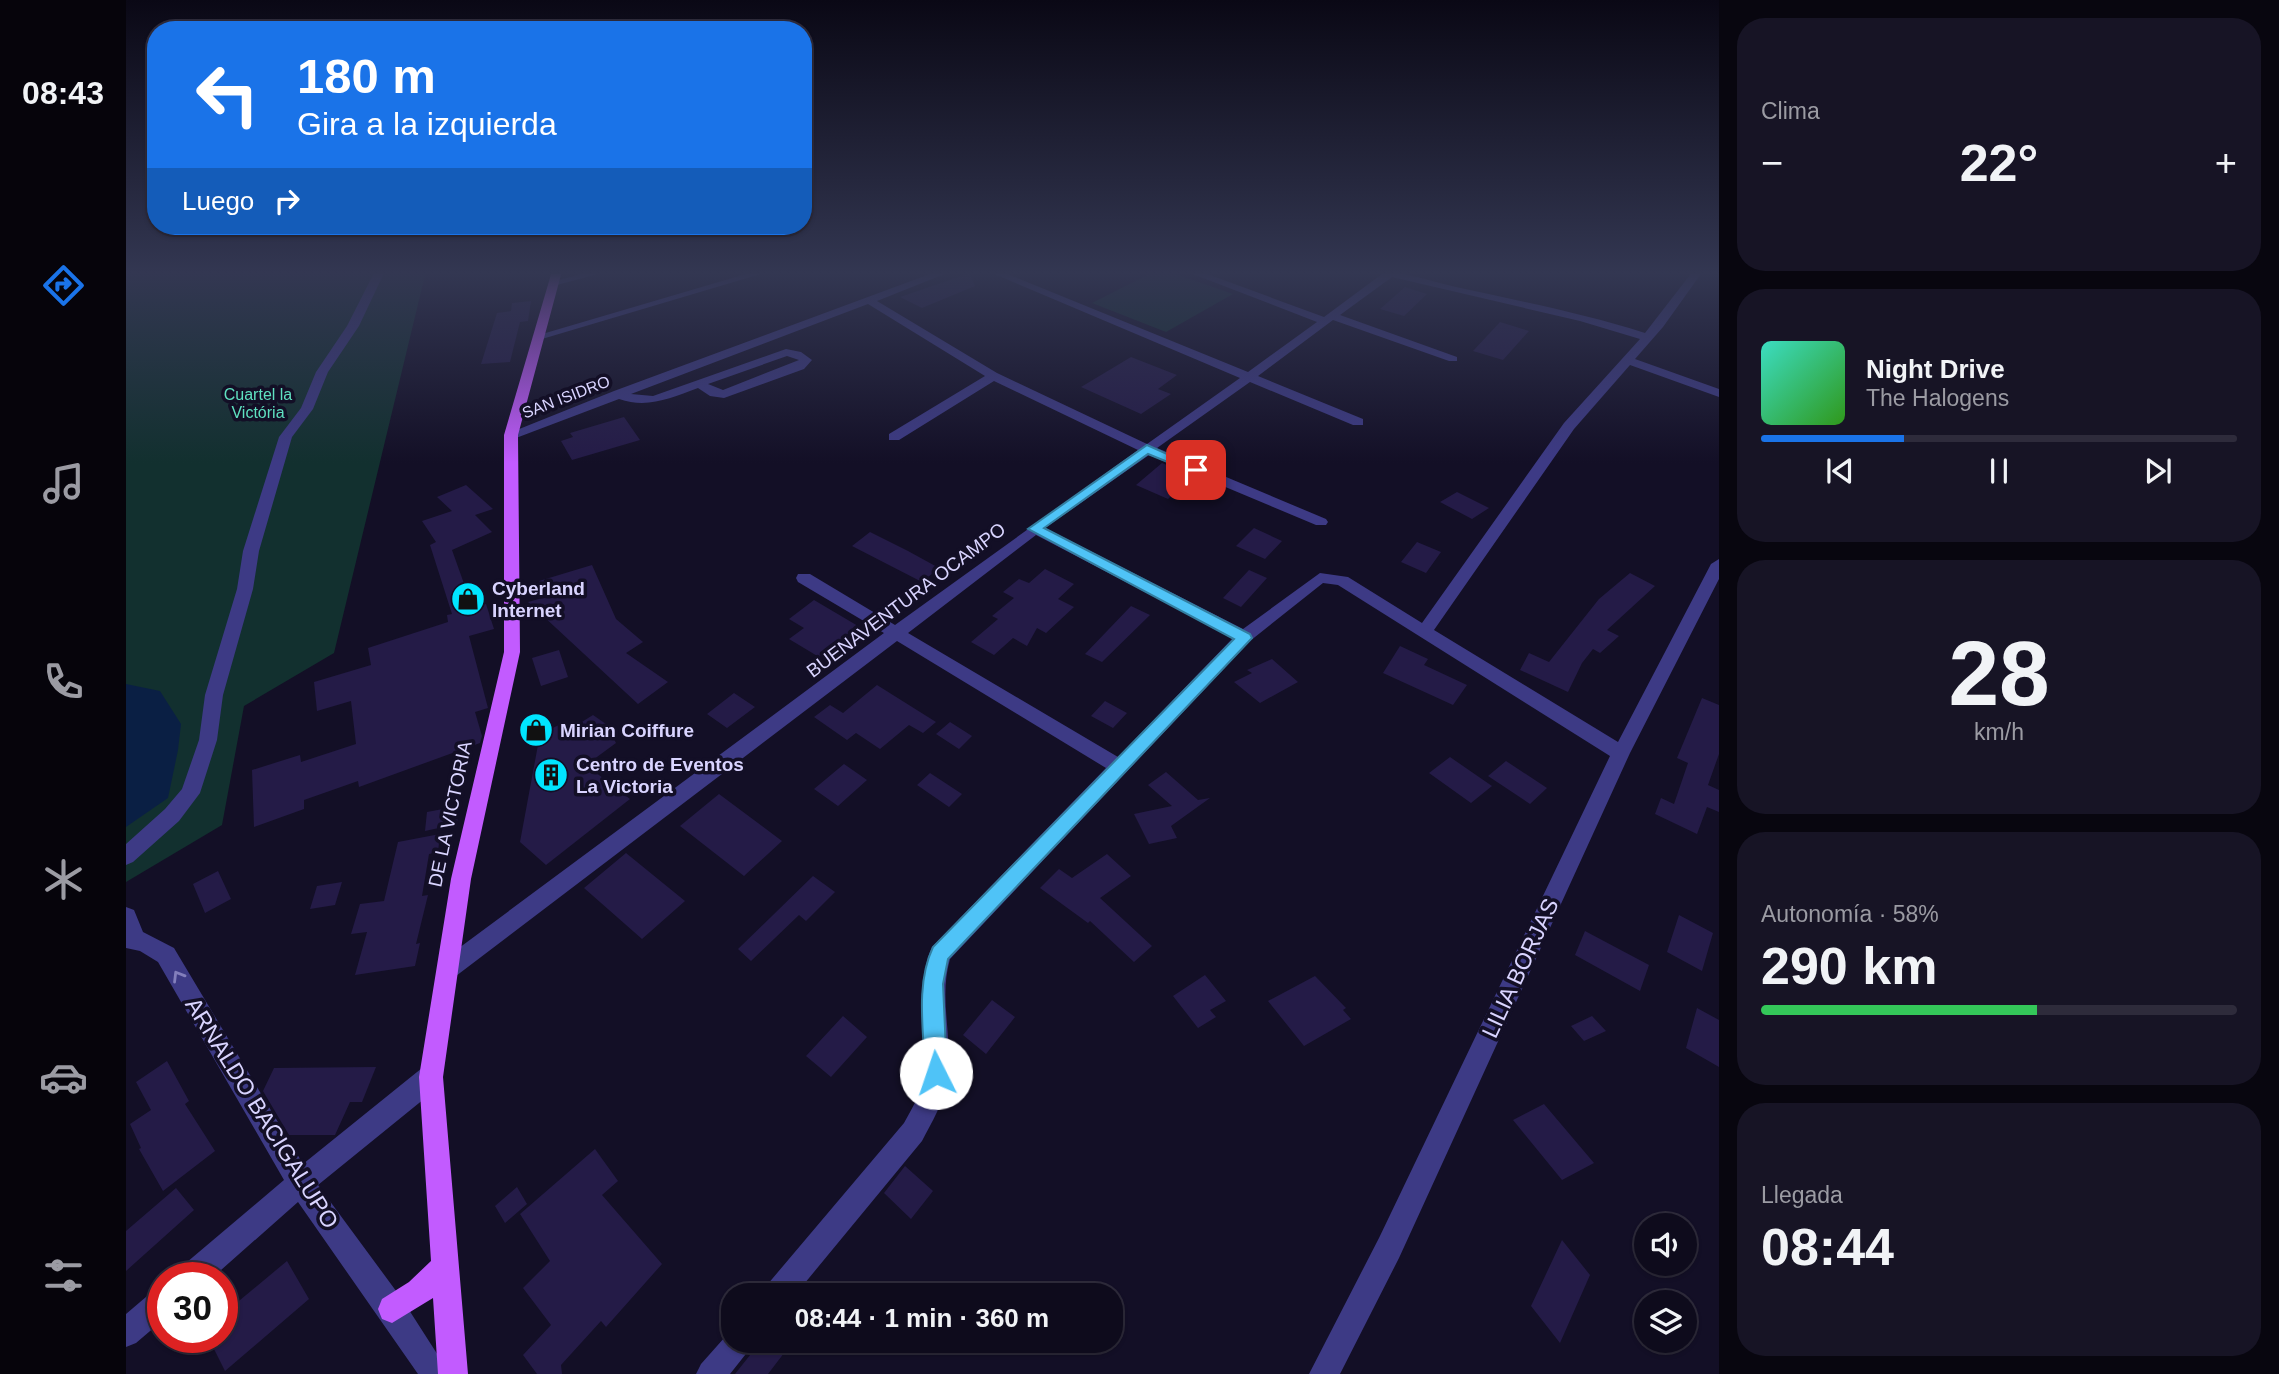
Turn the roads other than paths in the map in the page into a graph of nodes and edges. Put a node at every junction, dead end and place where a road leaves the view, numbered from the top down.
1 (347, 335) edge
2 (544, 335) edge
3 (775, 335) edge
4 (926, 335) edge
5 (1145, 335) edge
6 (1305, 335) edge
7 (1380, 335) edge
8 (1639, 335) edge
9 (1650, 335) edge
10 (538, 337) joint
11 (1648, 338) junction
12 (1453, 359) dead end
13 (1628, 360) junction
14 (993, 376) junction
15 (1248, 378) junction
16 (699, 384) junction
17 (1719, 393) edge
18 (618, 394) junction
19 (1358, 422) dead end
20 (511, 435) junction
21 (894, 437) dead end
22 (1147, 449) junction
23 (1321, 522) dead end
24 (1035, 529) junction
25 (1719, 564) edge
26 (804, 578) dead end
27 (1425, 631) junction
28 (898, 634) junction
29 (1244, 638) junction
30 (1621, 753) junction
31 (1120, 767) junction
32 (126, 856) edge
33 (126, 917) edge
34 (131, 939) edge
35 (448, 970) junction
36 (431, 1077) junction
37 (300, 1182) junction
38 (208, 1262) edge
39 (444, 1267) junction
40 (787, 1283) edge
41 (393, 1309) junction
42 (147, 1315) edge
43 (126, 1333) edge
44 (728, 1353) edge
45 (435, 1374) edge
46 (453, 1374) edge
47 (711, 1374) edge
48 (1324, 1374) edge

1 - 32 street
2 - 10 street
3 - 18 street, SAN ISIDRO
4 - 14 street
5 - 15 street
6 - 15 street, BUENAVENTURA OCAMPO
7 - 12 street
8 - 11 street
9 - 11 street
10 - 20 main road, DE LA VICTORIA
11 - 13 street
13 - 17 street
13 - 27 street
14 - 21 street
14 - 22 street
15 - 19 street
15 - 22 street, BUENAVENTURA OCAMPO
16 - 16 street
16 - 18 street
18 - 20 street, SAN ISIDRO
20 - 35 main road, DE LA VICTORIA
22 - 23 street
22 - 24 street, BUENAVENTURA OCAMPO
24 - 28 street, BUENAVENTURA OCAMPO
24 - 29 street
25 - 30 street, LILIA BORJAS
26 - 28 street
27 - 29 street
27 - 30 street
28 - 31 street
28 - 35 street, BUENAVENTURA OCAMPO
29 - 31 street
30 - 48 street, LILIA BORJAS
31 - 40 street
33 - 34 street
37 -> 34 street, ARNALDO BACIGALUPO
35 - 36 main road, DE LA VICTORIA
36 - 37 street
36 - 39 main road, DE LA VICTORIA
37 - 38 street
37 - 41 street, ARNALDO BACIGALUPO
39 - 41 main road
39 - 46 main road, DE LA VICTORIA
41 - 45 street, ARNALDO BACIGALUPO
42 - 43 street
44 - 47 street

